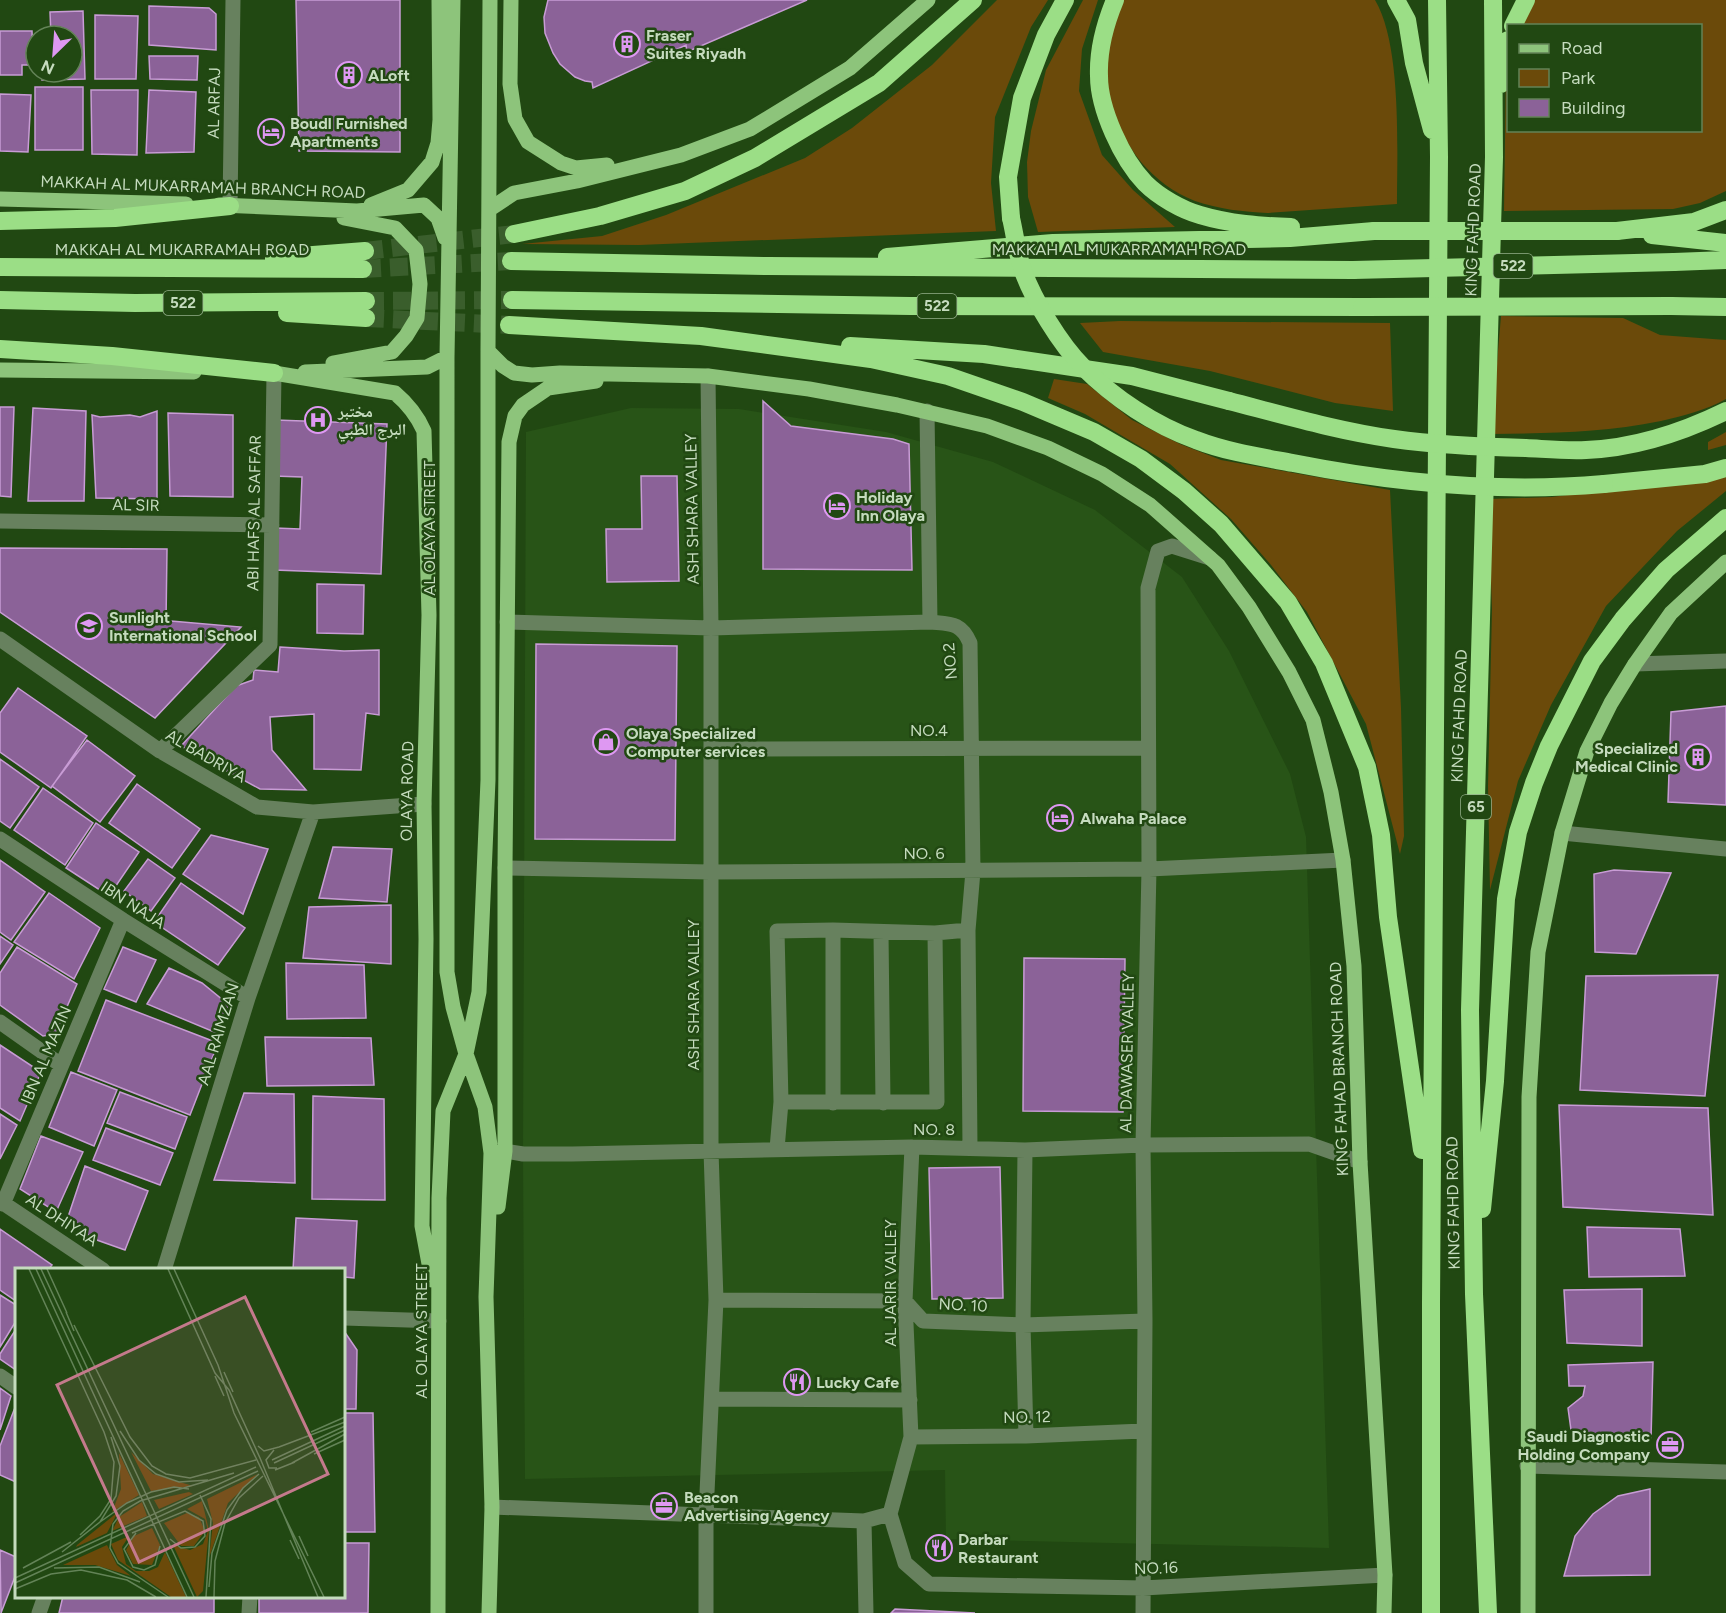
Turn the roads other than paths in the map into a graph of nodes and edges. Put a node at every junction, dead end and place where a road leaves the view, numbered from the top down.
1 (233, 0) edge
2 (439, 0) edge
3 (453, 0) edge
4 (490, 0) edge
5 (511, 0) edge
6 (928, 0) edge
7 (973, 0) edge
8 (1065, 0) edge
9 (1115, 0) edge
10 (1396, 0) edge
11 (1437, 0) edge
12 (1492, 0) edge
13 (1526, 0) edge
14 (1514, 24) edge
15 (1507, 49) edge
16 (681, 155) junction
17 (1439, 157) junction
18 (1494, 157) junction
19 (0, 198) edge
20 (230, 206) junction
21 (490, 210) junction
22 (1726, 210) edge
23 (357, 211) junction
24 (0, 221) edge
25 (1374, 231) junction
26 (1617, 231) junction
27 (514, 234) tunnel mouth
28 (1726, 243) edge
29 (449, 249) junction
30 (364, 260) tunnel mouth
31 (1726, 260) edge
32 (511, 261) tunnel mouth
33 (768, 266) junction
34 (0, 267) edge
35 (0, 300) edge
36 (512, 300) tunnel mouth
37 (1726, 307) edge
38 (366, 309) tunnel mouth
39 (510, 325) tunnel mouth
40 (701, 336) junction
41 (0, 348) edge
42 (488, 351) junction
43 (447, 357) junction
44 (0, 370) edge
45 (274, 373) junction
46 (645, 374) junction
47 (708, 376) junction
48 (927, 411) junction
49 (1726, 411) edge
50 (1726, 468) edge
51 (1726, 518) edge
52 (0, 521) edge
53 (272, 525) junction
54 (1210, 558) junction
55 (1722, 568) edge
56 (507, 622) junction
57 (930, 622) junction
58 (711, 628) junction
59 (0, 639) edge
60 (1726, 662) edge
61 (1635, 664) junction
62 (972, 748) junction
63 (1147, 748) junction
64 (711, 749) junction
65 (160, 751) junction
66 (424, 804) junction
67 (313, 812) junction
68 (1562, 833) junction
69 (0, 839) edge
70 (1726, 849) edge
71 (1343, 860) junction
72 (505, 868) junction
73 (1149, 869) junction
74 (973, 871) junction
75 (710, 872) junction
76 (123, 920) junction
77 (833, 930) junction
78 (969, 930) junction
79 (881, 933) junction
80 (935, 933) junction
81 (248, 998) junction
82 (0, 1022) edge
83 (466, 1054) junction
84 (61, 1065) junction
85 (781, 1102) junction
86 (833, 1103) junction
87 (883, 1103) junction
88 (1143, 1145) junction
89 (912, 1147) junction
90 (970, 1147) junction
91 (777, 1149) junction
92 (1025, 1150) junction
93 (506, 1151) junction
94 (711, 1151) junction
95 (1360, 1162) junction
96 (2, 1202) edge
97 (102, 1268) edge
98 (164, 1268) edge
99 (1474, 1294) junction
100 (486, 1297) junction
101 (716, 1300) junction
102 (905, 1301) junction
103 (1431, 1303) junction
104 (345, 1318) edge
105 (439, 1321) junction
106 (1145, 1321) junction
107 (1023, 1325) junction
108 (0, 1376) edge
109 (15, 1386) edge
110 (711, 1399) junction
111 (910, 1400) junction
112 (1143, 1431) junction
113 (1026, 1436) junction
114 (911, 1437) junction
115 (1527, 1466) junction
116 (1726, 1472) edge
117 (492, 1507) junction
118 (706, 1514) junction
119 (890, 1514) junction
120 (864, 1521) junction
121 (1385, 1575) junction
122 (1143, 1588) junction
123 (44, 1598) edge
124 (39, 1613) edge
125 (438, 1613) edge
126 (489, 1613) edge
127 (706, 1613) edge
128 (866, 1613) edge
129 (1143, 1613) edge
130 (1384, 1613) edge
131 (1431, 1613) edge
132 (1488, 1613) edge
133 (1528, 1613) edge

1 - 20 street, AL ARFAJ
2 - 23 main road
3 - 29 main road, AL OLAYA STREET
4 - 21 main road, AL OLAYA STREET
5 - 16 main road
6 - 16 main road
7 - 27 highway
8 - 50 highway, bridge
9 - 25 highway
10 - 17 highway
11 - 17 highway, KING FAHD ROAD
12 - 18 highway, KING FAHD ROAD / 65
13 - 14 highway
15 - 18 highway
16 - 21 main road
17 - 103 highway, KING FAHD ROAD
18 - 99 highway, KING FAHD ROAD / 65
19 - 20 main road, MAKKAH AL MUKARRAMAH BRANCH ROAD
20 - 23 main road, MAKKAH AL MUKARRAMAH BRANCH ROAD
20 - 24 highway
20 - 45 main road
21 - 42 main road, AL OLAYA STREET
22 - 26 highway
23 - 29 main road, MAKKAH AL MUKARRAMAH BRANCH ROAD
25 - 26 highway, bridge
25 - 33 highway
26 - 28 highway
29 - 43 main road, AL OLAYA STREET
30 - 34 highway, MAKKAH AL MUKARRAMAH ROAD / 522
31 - 33 highway, MAKKAH AL MUKARRAMAH ROAD / 522, bridge
32 - 33 highway, MAKKAH AL MUKARRAMAH ROAD / 522
35 - 38 highway
36 - 37 highway, 522, bridge
39 - 40 highway
40 - 49 highway, bridge
40 - 103 highway
41 - 45 highway
42 - 46 main road
42 - 83 main road, AL OLAYA STREET
43 - 45 main road
43 - 83 main road, AL OLAYA STREET
44 - 45 main road
45 - 53 street, ABI HAFS AL SAFFAR
45 - 66 main road, OLAYA ROAD
46 - 47 main road
46 - 56 main road
47 - 48 main road
47 - 58 street, ASH SHARA VALLEY
48 - 54 main road
48 - 57 street
51 - 99 highway
52 - 53 street, AL SIR
53 - 65 street, ABI HAFS AL SAFFAR
54 - 63 street, AL DAWASER VALLEY
54 - 71 main road, KING FAHAD BRANCH ROAD
55 - 61 main road
56 - 58 street, NO.2
56 - 72 main road
57 - 58 street, NO.2
57 - 62 street, NO.2
58 - 64 street, ASH SHARA VALLEY
59 - 65 street, AL BADRIYA
60 - 61 street
61 - 68 main road
62 - 63 street, NO.4
62 - 64 street, NO.4
62 - 74 street, NO.2
63 - 73 street, AL DAWASER VALLEY
64 - 75 street, ASH SHARA VALLEY
65 - 67 street, AL BADRIYA
66 - 67 street, AL BADRIYA
66 - 105 main road, OLAYA ROAD
67 - 81 street, AAL RAIMZAN
68 - 70 street
68 - 115 main road
69 - 76 street, IBN NAJA
71 - 73 street, NO. 6
71 - 95 main road, KING FAHAD BRANCH ROAD
72 - 75 street, NO. 6
72 - 93 main road
73 - 74 street, NO. 6
73 - 88 street, AL DAWASER VALLEY
74 - 75 street, NO. 6
74 - 78 street, NO.2
75 - 94 street, ASH SHARA VALLEY
76 - 81 street, IBN NAJA
76 - 84 street, IBN AL MAZIN
77 - 79 street
77 - 85 street
77 - 86 street
78 - 80 street
78 - 90 street, NO.2
79 - 80 street
79 - 87 street
80 - 87 street
81 - 98 street, AAL RAIMZAN
82 - 84 street
83 - 100 main road, AL OLAYA STREET
83 - 105 main road, AL OLAYA STREET
84 - 96 street, IBN AL MAZIN
85 - 86 street
85 - 91 street
86 - 87 street
88 - 92 street, NO. 8
88 - 95 street, NO. 8
88 - 106 street, AL DAWASER VALLEY
89 - 90 street, NO. 8
89 - 91 street, NO. 8
89 - 102 street, AL JARIR VALLEY
90 - 92 street, NO. 8
91 - 94 street, NO. 8
92 - 107 street
93 - 94 street, NO. 8
93 - 100 main road
94 - 101 street, ASH SHARA VALLEY
95 - 121 main road, KING FAHAD BRANCH ROAD
96 - 97 street, AL DHIYAA
99 - 132 highway, KING FAHD ROAD / 65
100 - 117 main road, AL OLAYA STREET
101 - 102 street
101 - 110 street, ASH SHARA VALLEY
102 - 107 street, NO. 10
102 - 111 street, AL JARIR VALLEY
103 - 131 highway, KING FAHD ROAD
104 - 105 street
105 - 125 main road, AL OLAYA STREET
106 - 107 street, NO. 10
106 - 112 street, AL DAWASER VALLEY
107 - 113 street
108 - 109 street
110 - 111 street
110 - 118 street, ASH SHARA VALLEY
111 - 114 street, AL JARIR VALLEY
112 - 113 street, NO. 12
112 - 122 street, AL DAWASER VALLEY
113 - 114 street, NO. 12
114 - 119 street, AL JARIR VALLEY
115 - 116 street
115 - 133 main road
117 - 118 street
117 - 126 main road, AL OLAYA STREET
118 - 120 street
118 - 127 street, ASH SHARA VALLEY
119 - 120 street
119 - 122 street, NO.16
120 - 128 street
121 - 122 street, NO.16
121 - 130 main road, KING FAHAD BRANCH ROAD
122 - 129 street, AL DAWASER VALLEY
123 - 124 street

